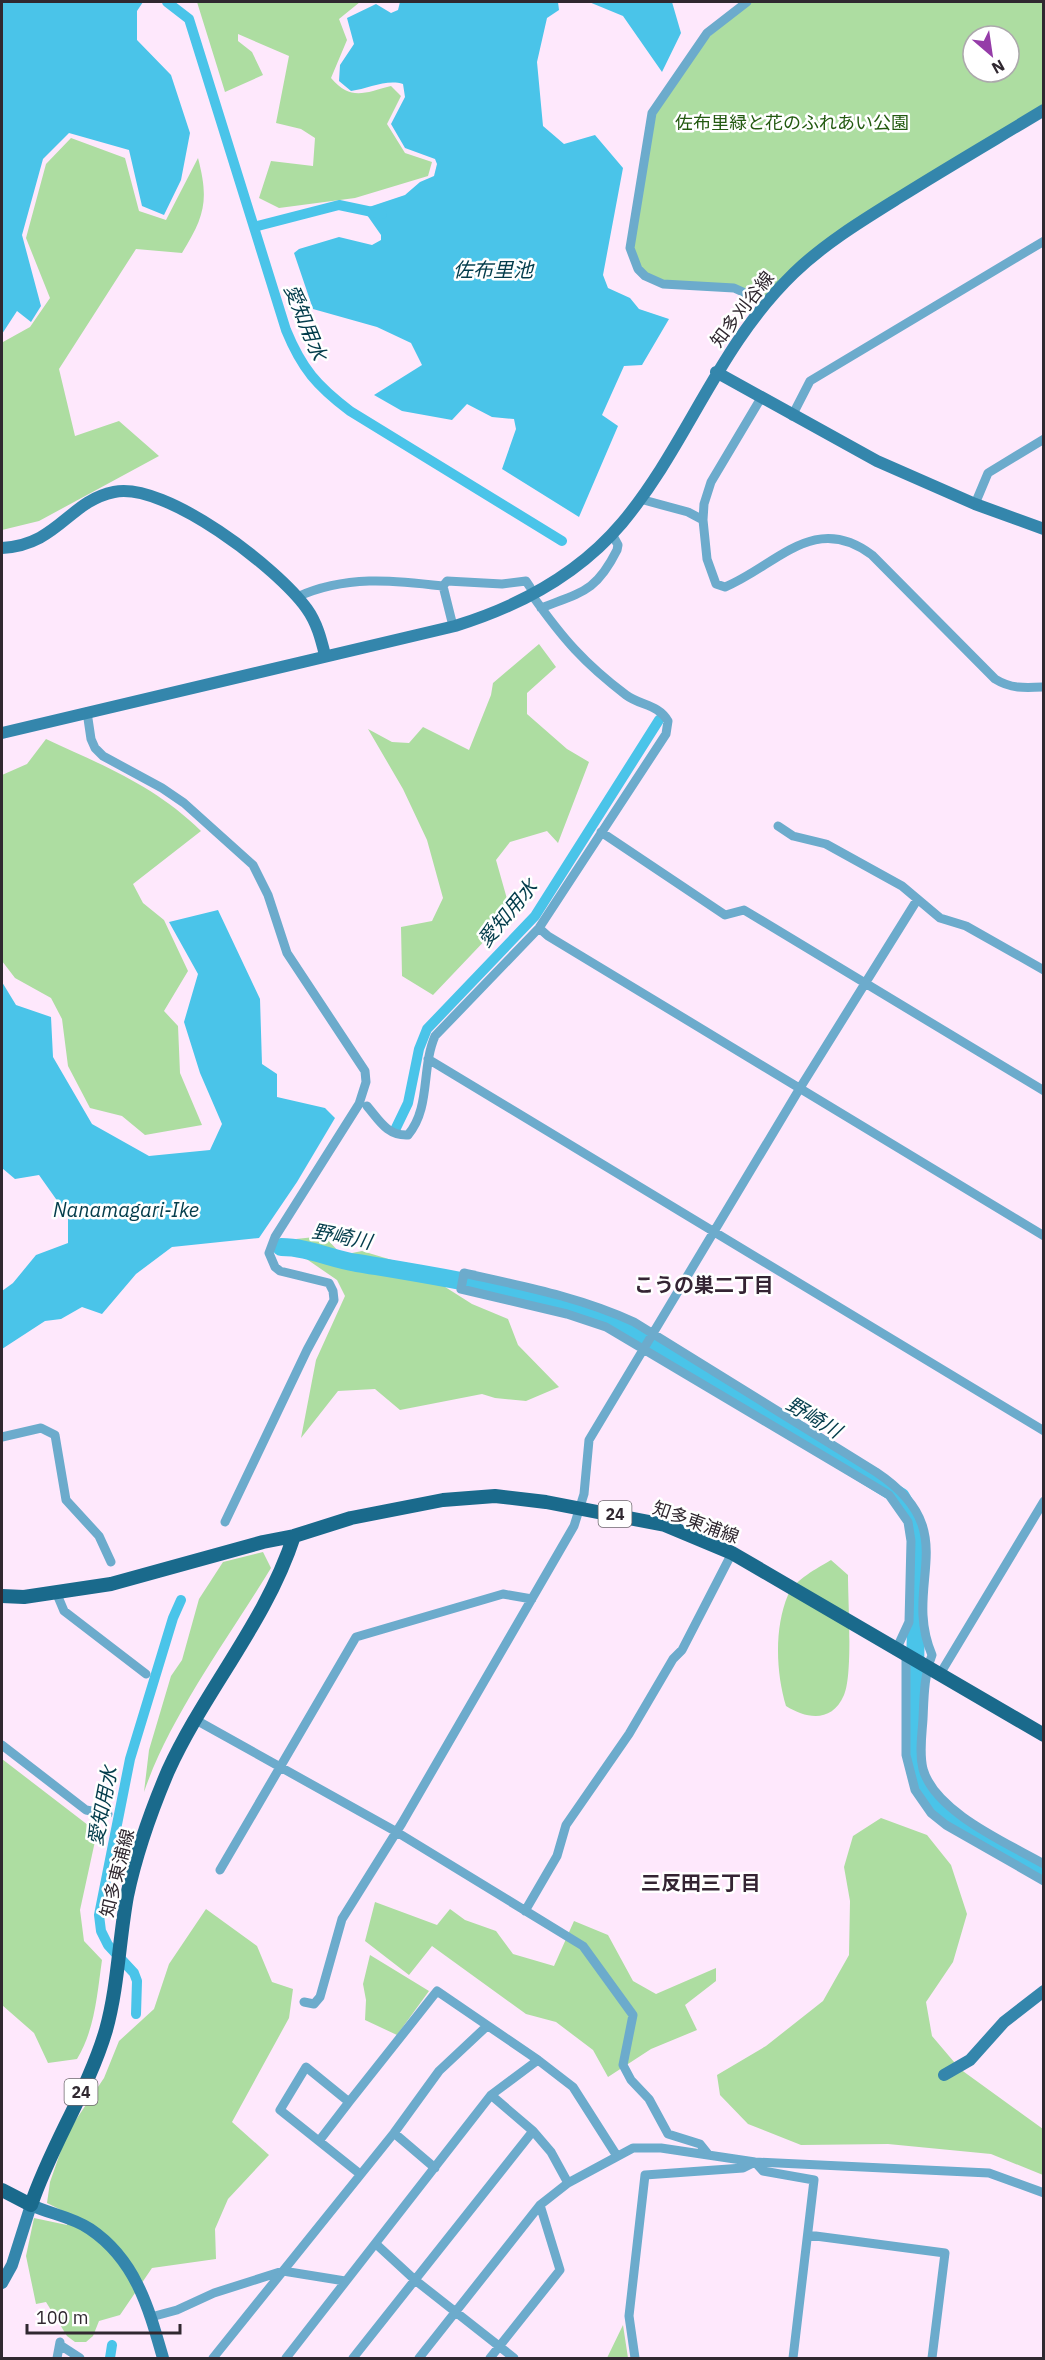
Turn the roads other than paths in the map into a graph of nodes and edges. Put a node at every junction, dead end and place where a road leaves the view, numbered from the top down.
1 (747, 2) edge
2 (1044, 110) edge
3 (1044, 241) edge
4 (763, 306) junction
5 (716, 372) junction
6 (761, 398) junction
7 (792, 416) junction
8 (1044, 439) edge
9 (640, 499) junction
10 (975, 504) junction
11 (702, 520) junction
12 (1044, 529) edge
13 (612, 534) junction
14 (2, 548) edge
15 (443, 586) junction
16 (531, 591) junction
17 (297, 597) junction
18 (541, 608) junction
19 (453, 626) junction
20 (325, 655) junction
21 (1044, 687) edge
22 (87, 712) junction
23 (2, 733) edge
24 (778, 826) dead end
25 (601, 832) junction
26 (917, 900) junction
27 (539, 928) junction
28 (1044, 970) edge
29 (865, 983) junction
30 (428, 1059) junction
31 (800, 1088) junction
32 (1044, 1091) edge
33 (367, 1106) dead end
34 (714, 1232) junction
35 (1044, 1236) edge
36 (652, 1335) junction
37 (644, 1349) junction
38 (1044, 1431) edge
39 (2, 1437) edge
40 (1044, 1501) edge
41 (580, 1507) junction
42 (225, 1522) dead end
43 (294, 1536) junction
44 (732, 1553) junction
45 (111, 1562) dead end
46 (56, 1592) junction
47 (2, 1596) edge
48 (532, 1599) junction
49 (903, 1654) junction
50 (929, 1668) junction
51 (146, 1674) dead end
52 (196, 1720) junction
53 (1044, 1735) edge
54 (2, 1745) edge
55 (280, 1768) junction
56 (108, 1814) dead end
57 (395, 1831) junction
58 (1044, 1864) edge
59 (220, 1870) dead end
60 (1044, 1881) edge
61 (525, 1911) junction
62 (1044, 1991) edge
63 (304, 2002) dead end
64 (487, 2026) junction
65 (538, 2060) junction
66 (944, 2075) dead end
67 (492, 2095) junction
68 (349, 2102) junction
69 (533, 2131) junction
70 (393, 2133) junction
71 (319, 2141) junction
72 (708, 2154) junction
73 (617, 2156) junction
74 (755, 2163) junction
75 (435, 2168) junction
76 (360, 2174) junction
77 (568, 2183) junction
78 (2, 2190) edge
79 (1044, 2193) edge
80 (31, 2205) junction
81 (540, 2205) junction
82 (808, 2235) junction
83 (376, 2244) junction
84 (283, 2271) junction
85 (415, 2280) junction
86 (345, 2281) junction
87 (2, 2283) edge
88 (457, 2311) junction
89 (151, 2317) junction
90 (500, 2346) junction
91 (57, 2358) edge
92 (80, 2358) edge
93 (163, 2358) edge
94 (213, 2358) edge
95 (286, 2358) edge
96 (353, 2358) edge
97 (420, 2358) edge
98 (490, 2358) edge
99 (514, 2358) edge
100 (635, 2358) edge
101 (793, 2358) edge
102 (932, 2358) edge

1 - 4 street
2 - 4 street, 知多刈谷線
3 - 7 street
4 - 5 street, 知多刈谷線
5 - 6 street
5 - 9 street, 知多刈谷線
6 - 7 street
6 - 11 street
7 - 10 street
8 - 10 street
9 - 11 street
9 - 13 street, 知多刈谷線
10 - 12 street
11 - 21 street
13 - 16 street, 知多刈谷線
13 - 18 street
14 - 17 street
15 - 16 street
15 - 17 street
15 - 19 street
16 - 18 street
16 - 19 street, 知多刈谷線
17 - 20 street
18 - 25 street
19 - 20 street, 知多刈谷線
20 - 22 street, 知多刈谷線
22 - 23 street, 知多刈谷線
22 - 42 street
24 - 26 street
25 - 27 street
25 - 29 street
26 - 28 street
26 - 29 street
27 - 30 street
27 - 31 street
29 - 31 street
29 - 32 street
30 - 33 street
30 - 34 street
31 - 34 street
31 - 35 street
34 - 36 street
34 - 38 street
36 - 37 street
36 - 37 street
36 - 50 street
37 - 41 street
37 - 49 street
39 - 45 street
40 - 50 street
41 - 43 main road, 知多東浦線 / 24
41 - 44 main road, 知多東浦線 / 24
41 - 48 street
43 - 46 main road, 知多東浦線 / 24
43 - 52 main road, 知多東浦線 / 24
44 - 49 main road, 知多東浦線 / 24
44 - 61 street
46 - 47 main road, 知多東浦線 / 24
46 - 51 street
48 - 55 street
48 - 57 street
49 - 50 main road, 知多東浦線 / 24
49 - 60 street
50 - 53 main road, 知多東浦線 / 24
50 - 58 street
52 - 55 street
52 - 80 main road, 知多東浦線 / 24
54 - 56 street
55 - 57 street
55 - 59 street
57 - 61 street
57 - 63 street
61 - 72 street
62 - 66 street
64 - 65 street
64 - 68 street
64 - 70 street
65 - 67 street
65 - 73 street
67 - 69 street
67 - 75 street
68 - 71 street
68 - 71 street
69 - 77 street
69 - 85 street
70 - 75 street
70 - 76 street
71 - 76 street
72 - 73 street
72 - 74 street
73 - 77 street
74 - 79 street
74 - 82 street
74 - 100 street
75 - 83 street
76 - 84 street
77 - 81 street
78 - 80 main road
80 - 87 street
80 - 89 street
81 - 88 street
81 - 90 street
82 - 101 street
82 - 102 street
83 - 85 street
83 - 86 street
84 - 86 street
84 - 89 street
84 - 94 street
85 - 88 street
85 - 96 street
86 - 95 street
88 - 90 street
88 - 97 street
89 - 93 street
90 - 98 street
90 - 99 street
91 - 92 street

